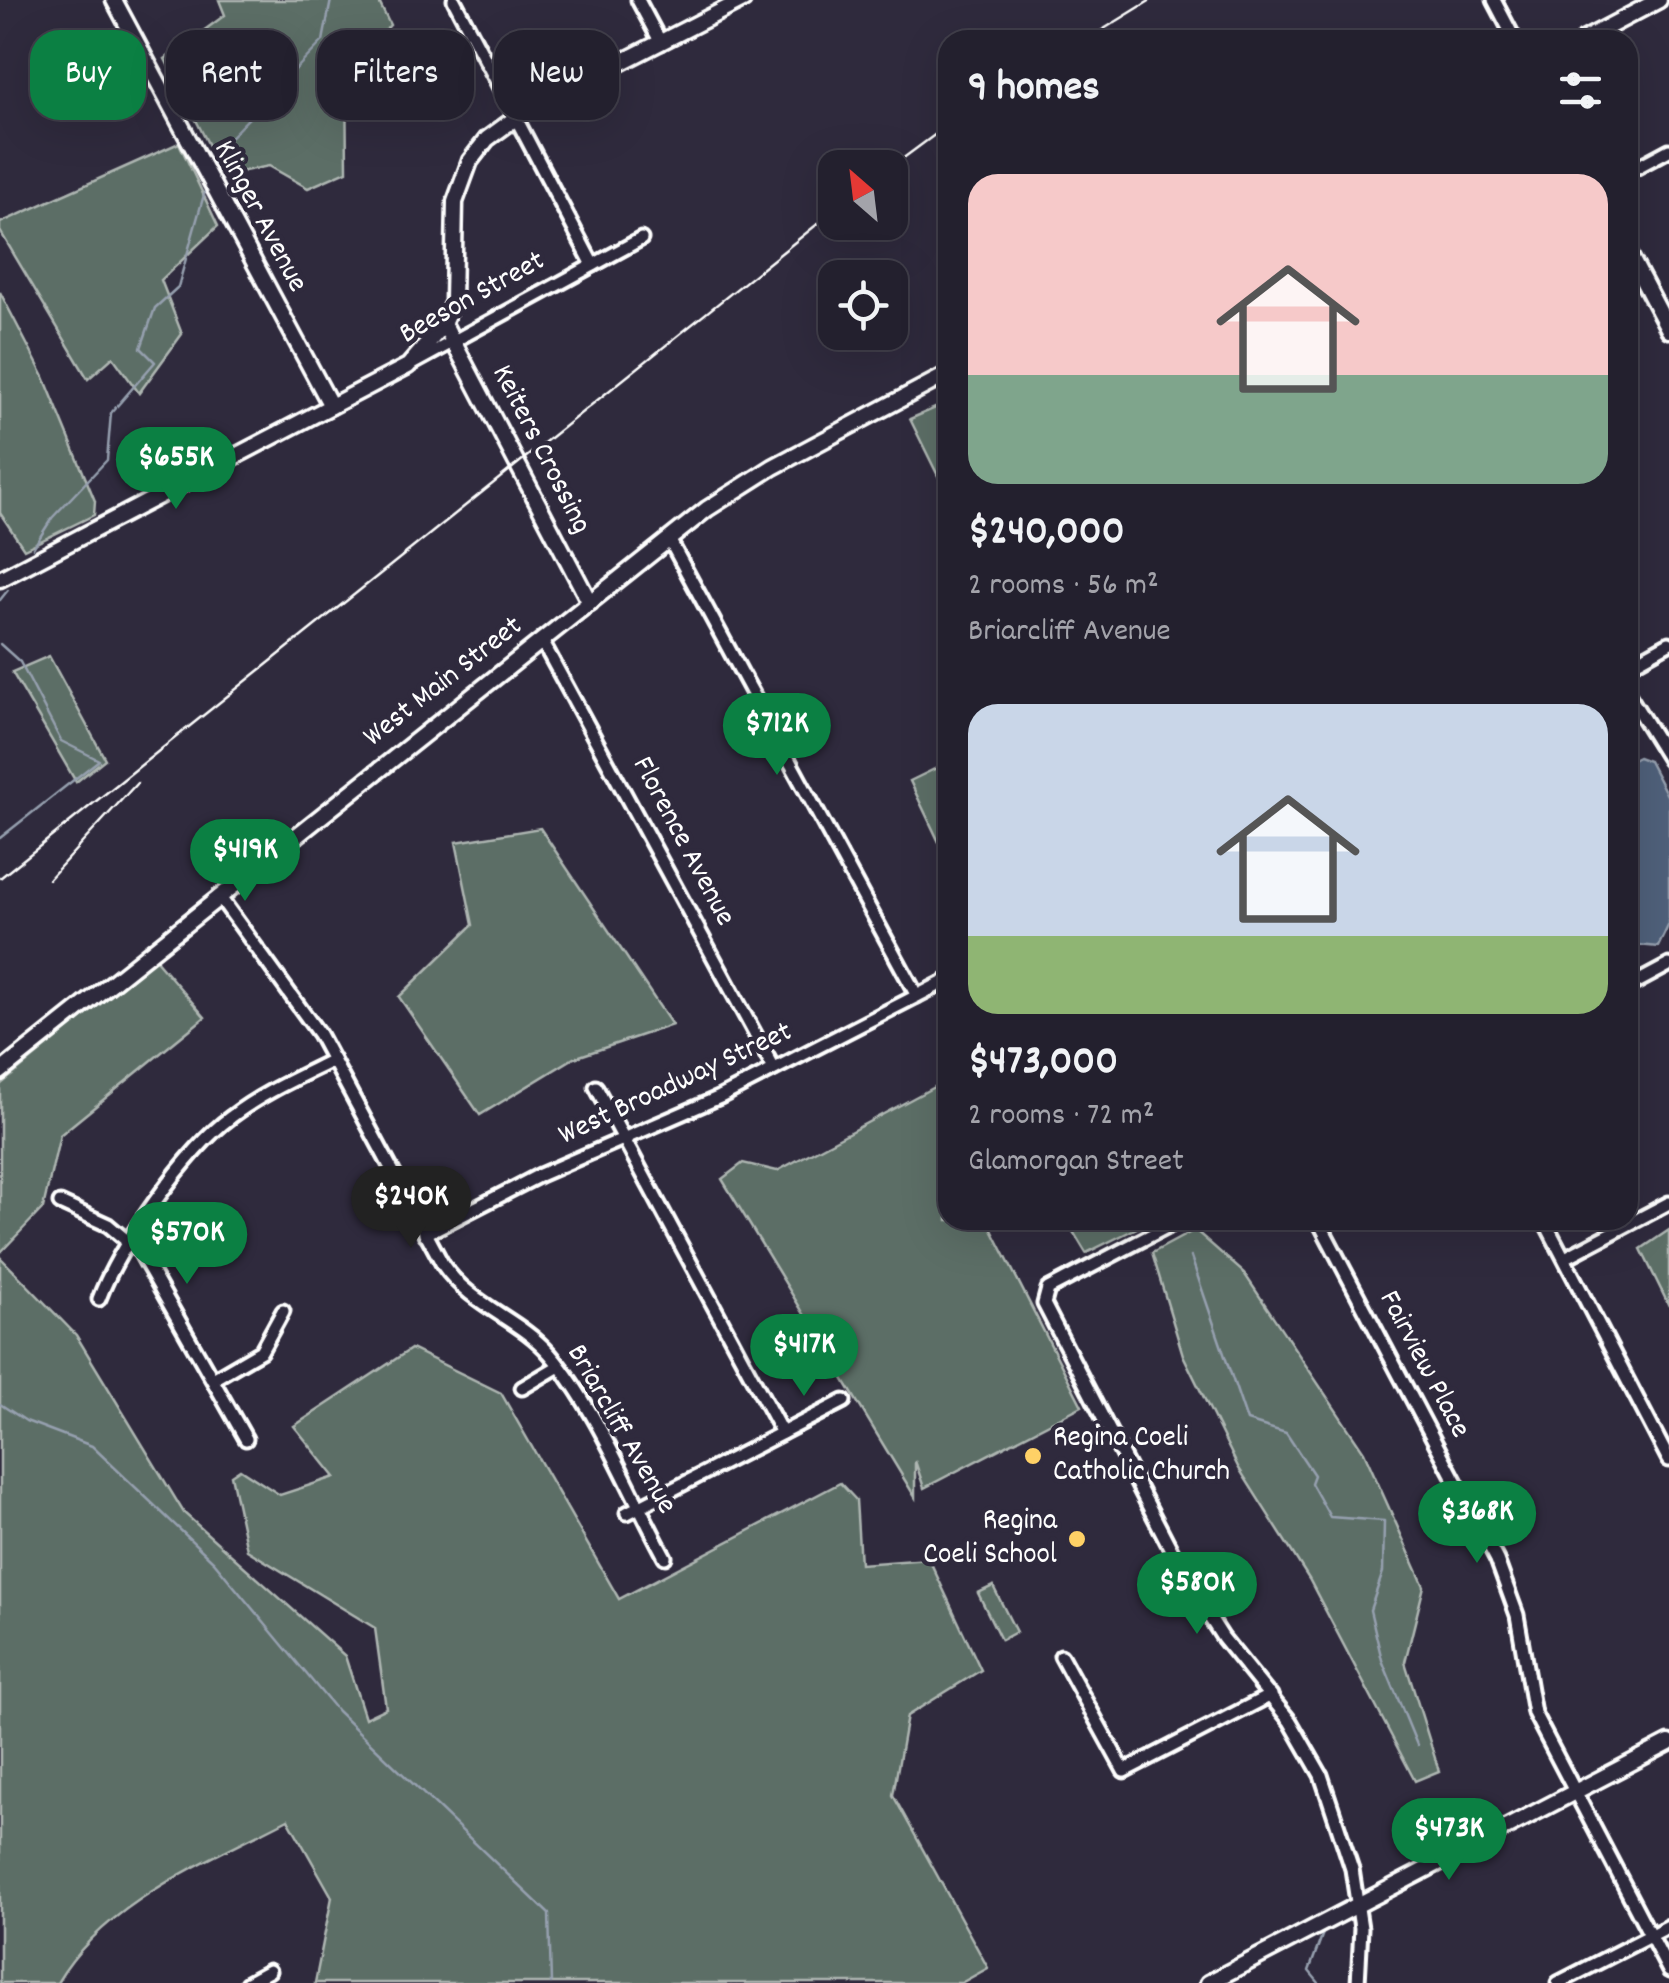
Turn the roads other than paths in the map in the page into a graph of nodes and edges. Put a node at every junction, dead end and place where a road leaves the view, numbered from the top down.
1 (114, 0) edge
2 (454, 0) edge
3 (638, 0) edge
4 (743, 0) edge
5 (1494, 0) edge
6 (1659, 0) edge
7 (1510, 30) edge
8 (1602, 30) edge
9 (661, 43) junction
10 (619, 65) edge
11 (494, 74) edge
12 (513, 120) edge
13 (519, 120) edge
14 (1669, 150) edge
15 (1638, 167) edge
16 (641, 239) dead end
17 (593, 265) junction
18 (1638, 268) edge
19 (1664, 310) edge
20 (443, 322) junction
21 (1669, 330) edge
22 (454, 342) junction
23 (408, 366) junction
24 (938, 379) edge
25 (331, 406) junction
26 (669, 539) junction
27 (0, 580) edge
28 (590, 602) junction
29 (542, 641) junction
30 (1669, 644) edge
31 (1638, 661) edge
32 (1638, 710) edge
33 (1669, 760) edge
34 (220, 896) junction
35 (1669, 965) edge
36 (1638, 982) edge
37 (938, 985) edge
38 (917, 996) junction
39 (333, 1060) junction
40 (774, 1069) junction
41 (0, 1072) edge
42 (596, 1087) dead end
43 (624, 1140) junction
44 (60, 1203) dead end
45 (1669, 1203) edge
46 (1638, 1219) edge
47 (1161, 1230) edge
48 (1323, 1230) edge
49 (1549, 1230) edge
50 (1617, 1230) edge
51 (425, 1234) junction
52 (129, 1241) junction
53 (1564, 1258) junction
54 (99, 1299) dead end
55 (282, 1311) dead end
56 (559, 1366) junction
57 (213, 1380) junction
58 (522, 1388) dead end
59 (844, 1401) dead end
60 (782, 1434) junction
61 (246, 1439) dead end
62 (1669, 1460) edge
63 (632, 1510) junction
64 (665, 1558) dead end
65 (1061, 1656) dead end
66 (1271, 1695) junction
67 (1669, 1744) edge
68 (1575, 1793) junction
69 (1358, 1905) junction
70 (1669, 1926) edge
71 (1650, 1936) junction
72 (270, 1971) dead end
73 (1669, 1971) edge
74 (247, 1983) edge
75 (1208, 1983) edge
76 (1358, 1983) edge
77 (1558, 1983) edge

1 - 25 street, Klinger Avenue
2 - 11 street
3 - 9 street
4 - 9 street
5 - 7 street
6 - 8 street
9 - 10 street
12 - 20 street
13 - 17 street
14 - 15 street
16 - 17 street, Beeson Street
17 - 22 street, Beeson Street
18 - 19 street
19 - 21 street
20 - 22 street, Keiters Crossing
20 - 23 street
22 - 23 street, Beeson Street
22 - 28 street, Keiters Crossing
23 - 25 street, Beeson Street
24 - 26 street, West Main Street
25 - 27 street, Beeson Street
26 - 28 street, West Main Street
26 - 38 street
28 - 29 street, West Main Street
29 - 34 street, West Main Street
29 - 40 street, Florence Avenue
30 - 31 street
32 - 33 street
34 - 39 street, Briarcliff Avenue
34 - 41 street, West Main Street
35 - 36 street
37 - 38 street, West Broadway Street
38 - 40 street, West Broadway Street
39 - 51 street, Briarcliff Avenue
39 - 52 street
40 - 43 street, West Broadway Street
42 - 43 street
43 - 51 street, West Broadway Street
43 - 60 street
44 - 52 street
45 - 46 street
47 - 66 street
48 - 68 street, Fairview Place
49 - 53 street
50 - 53 street
51 - 56 street, Briarcliff Avenue
52 - 54 street
52 - 57 street
53 - 62 street
55 - 57 street
56 - 58 street
56 - 63 street, Briarcliff Avenue
57 - 61 street
59 - 60 street
60 - 63 street
63 - 64 street, Briarcliff Avenue
65 - 66 street
66 - 69 street
67 - 68 street
68 - 69 street
68 - 71 street, Fairview Place
69 - 75 street
69 - 76 street
70 - 71 street
71 - 73 street, Fairview Place
71 - 77 street
72 - 74 street

